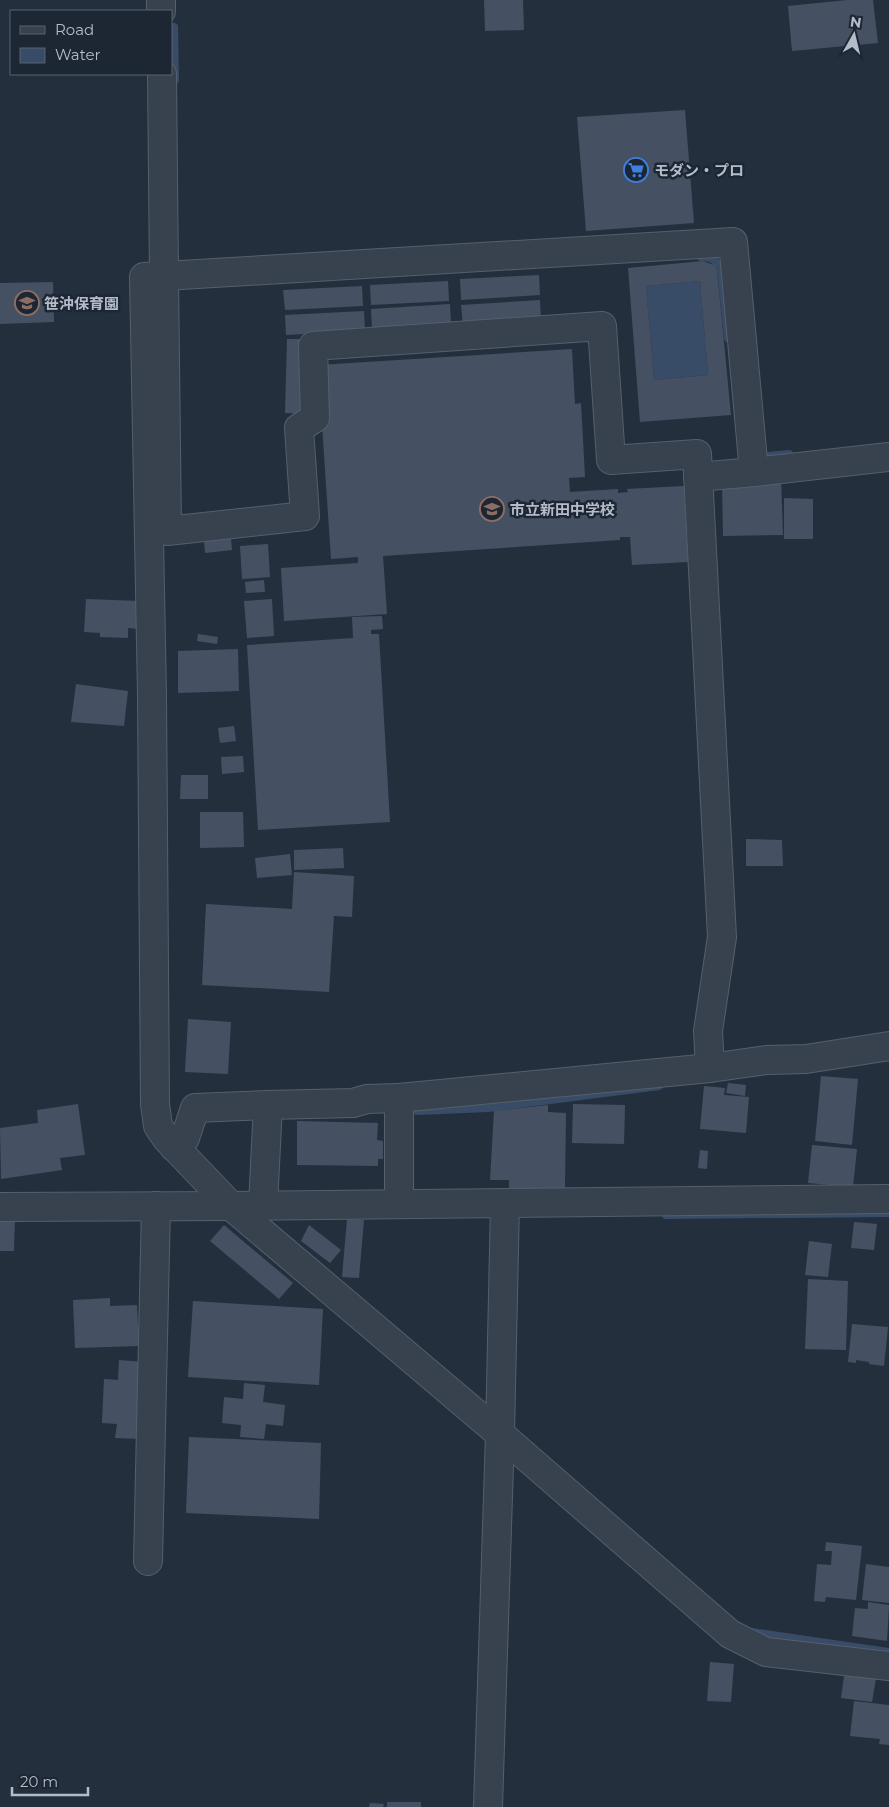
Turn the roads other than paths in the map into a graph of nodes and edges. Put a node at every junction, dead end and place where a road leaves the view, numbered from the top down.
1 (162, 75) edge
2 (174, 275) junction
3 (889, 457) edge
4 (753, 462) junction
5 (698, 477) junction
6 (889, 1046) edge
7 (710, 1068) junction
8 (399, 1098) junction
9 (268, 1113) junction
10 (180, 1142) junction
11 (889, 1199) edge
12 (399, 1203) junction
13 (263, 1205) junction
14 (156, 1206) junction
15 (231, 1206) junction
16 (0, 1207) edge
17 (505, 1210) junction
18 (500, 1434) junction
19 (148, 1561) dead end
20 (889, 1666) edge
21 (488, 1807) edge

1 - 2 street
2 - 4 street
2 - 5 street
2 - 10 street
3 - 4 street
4 - 5 street
5 - 7 street
6 - 7 street
7 - 8 street
8 - 9 street
8 - 12 street
9 - 10 street
9 - 13 street
10 - 15 street
11 - 17 street
12 - 13 street
12 - 17 street
13 - 15 street
14 - 15 street
14 - 16 street
14 - 19 street
15 - 18 street
17 - 18 street
18 - 20 street
18 - 21 street

